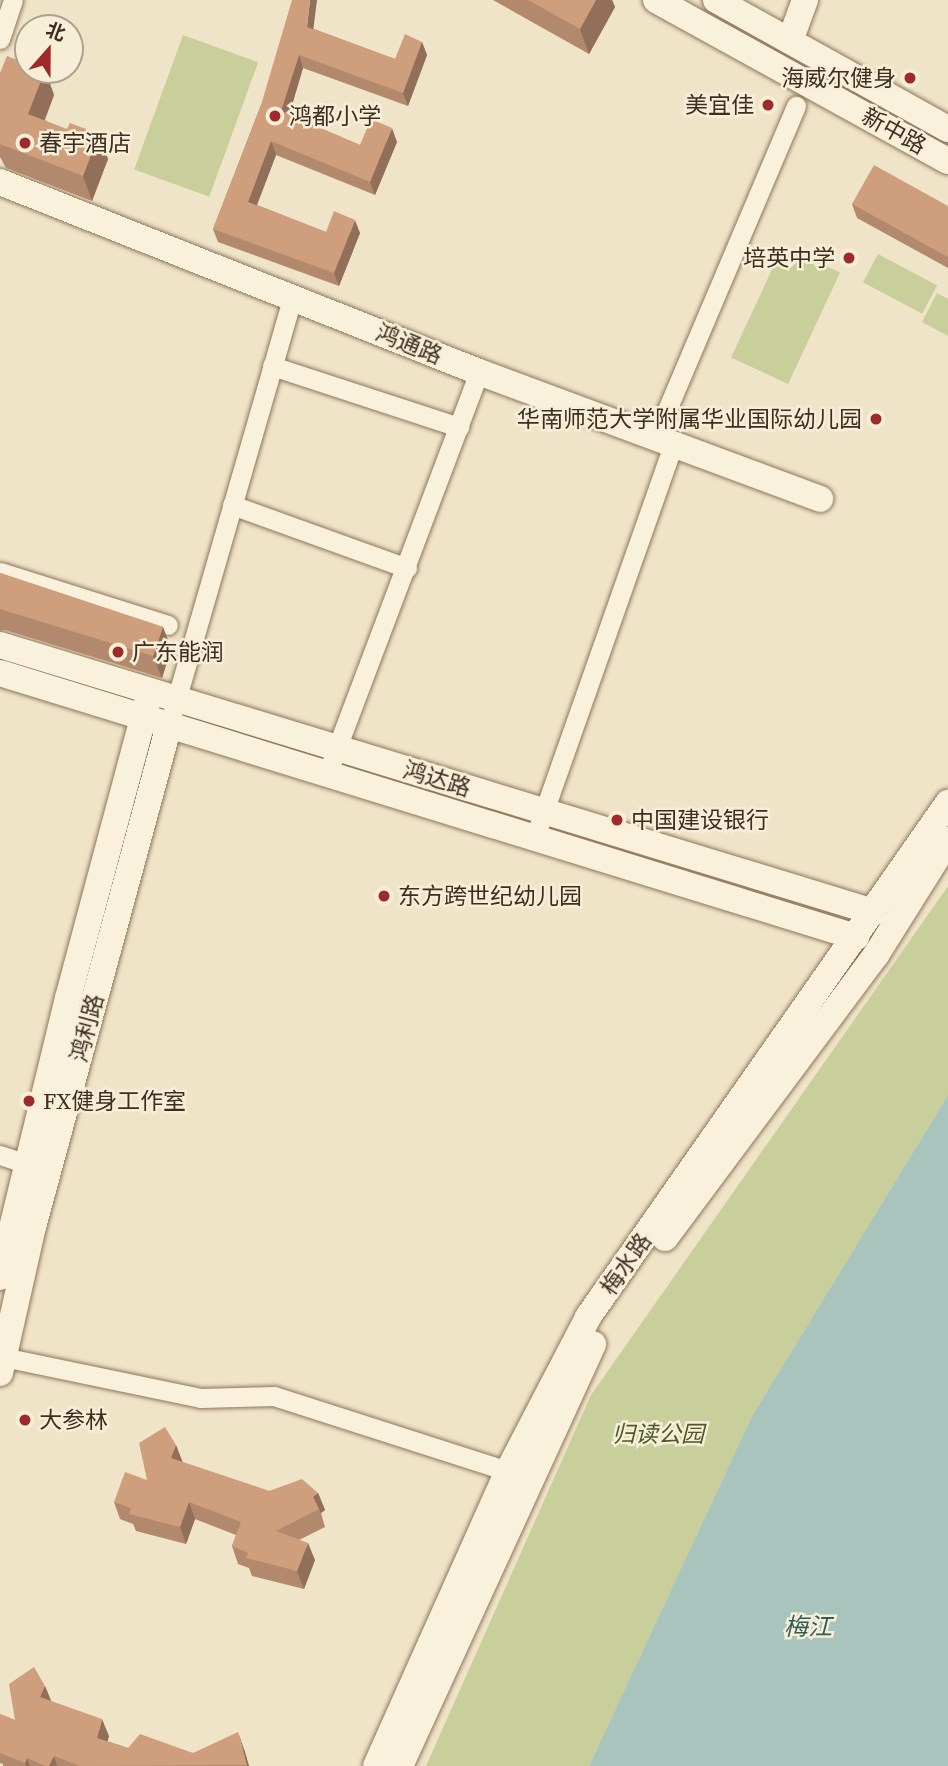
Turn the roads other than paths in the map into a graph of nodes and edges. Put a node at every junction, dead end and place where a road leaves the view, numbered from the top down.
1 (13, 0) edge
2 (656, 0) edge
3 (716, 0) edge
4 (805, 0) edge
5 (0, 39) edge
6 (790, 41) junction
7 (796, 106) dead end
8 (948, 129) edge
9 (948, 161) edge
10 (0, 182) edge
11 (292, 298) junction
12 (272, 366) junction
13 (480, 372) junction
14 (459, 427) junction
15 (664, 442) junction
16 (820, 499) dead end
17 (232, 505) junction
18 (407, 568) junction
19 (0, 572) edge
20 (168, 625) dead end
21 (0, 645) edge
22 (0, 673) edge
23 (150, 691) junction
24 (176, 699) junction
25 (143, 717) junction
26 (169, 725) junction
27 (337, 748) junction
28 (327, 773) junction
29 (948, 803) edge
30 (544, 811) junction
31 (535, 837) junction
32 (948, 840) edge
33 (874, 912) junction
34 (856, 937) junction
35 (0, 1155) edge
36 (37, 1168) junction
37 (0, 1277) edge
38 (1, 1365) edge
39 (508, 1471) junction
40 (376, 1766) edge
41 (400, 1766) edge

1 - 5 street
2 - 9 street, 新中路
3 - 6 street, 新中路
4 - 6 street
6 - 8 street, 新中路
7 - 15 street
10 - 11 street, 鸿通路
11 - 12 street
11 - 13 street, 鸿通路
12 - 14 street
12 - 17 street
13 - 14 street
13 - 15 street, 鸿通路
14 - 18 street
15 - 16 street, 鸿通路
15 - 30 street
17 - 18 street
17 - 24 street
18 - 27 street
19 - 20 street
21 - 23 street, 鸿达路
22 - 25 street, 鸿达路
23 - 24 street, 鸿达路
23 - 25 street, 鸿利路
24 - 26 street
24 - 27 street, 鸿达路
25 - 26 street, 鸿达路
25 - 36 street, 鸿利路
26 - 28 street, 鸿达路
26 - 36 street, 鸿利路
27 - 28 street
27 - 30 street, 鸿达路
28 - 31 street, 鸿达路
29 - 33 street, 梅水路
30 - 31 street
30 - 33 street, 鸿达路
31 - 34 street, 鸿达路
32 - 41 street, 梅水路
33 - 34 street, 梅水路
34 - 39 street, 梅水路
35 - 36 street
36 - 37 street, 鸿利路
36 - 38 street, 鸿利路
38 - 39 street
39 - 40 street, 梅水路

